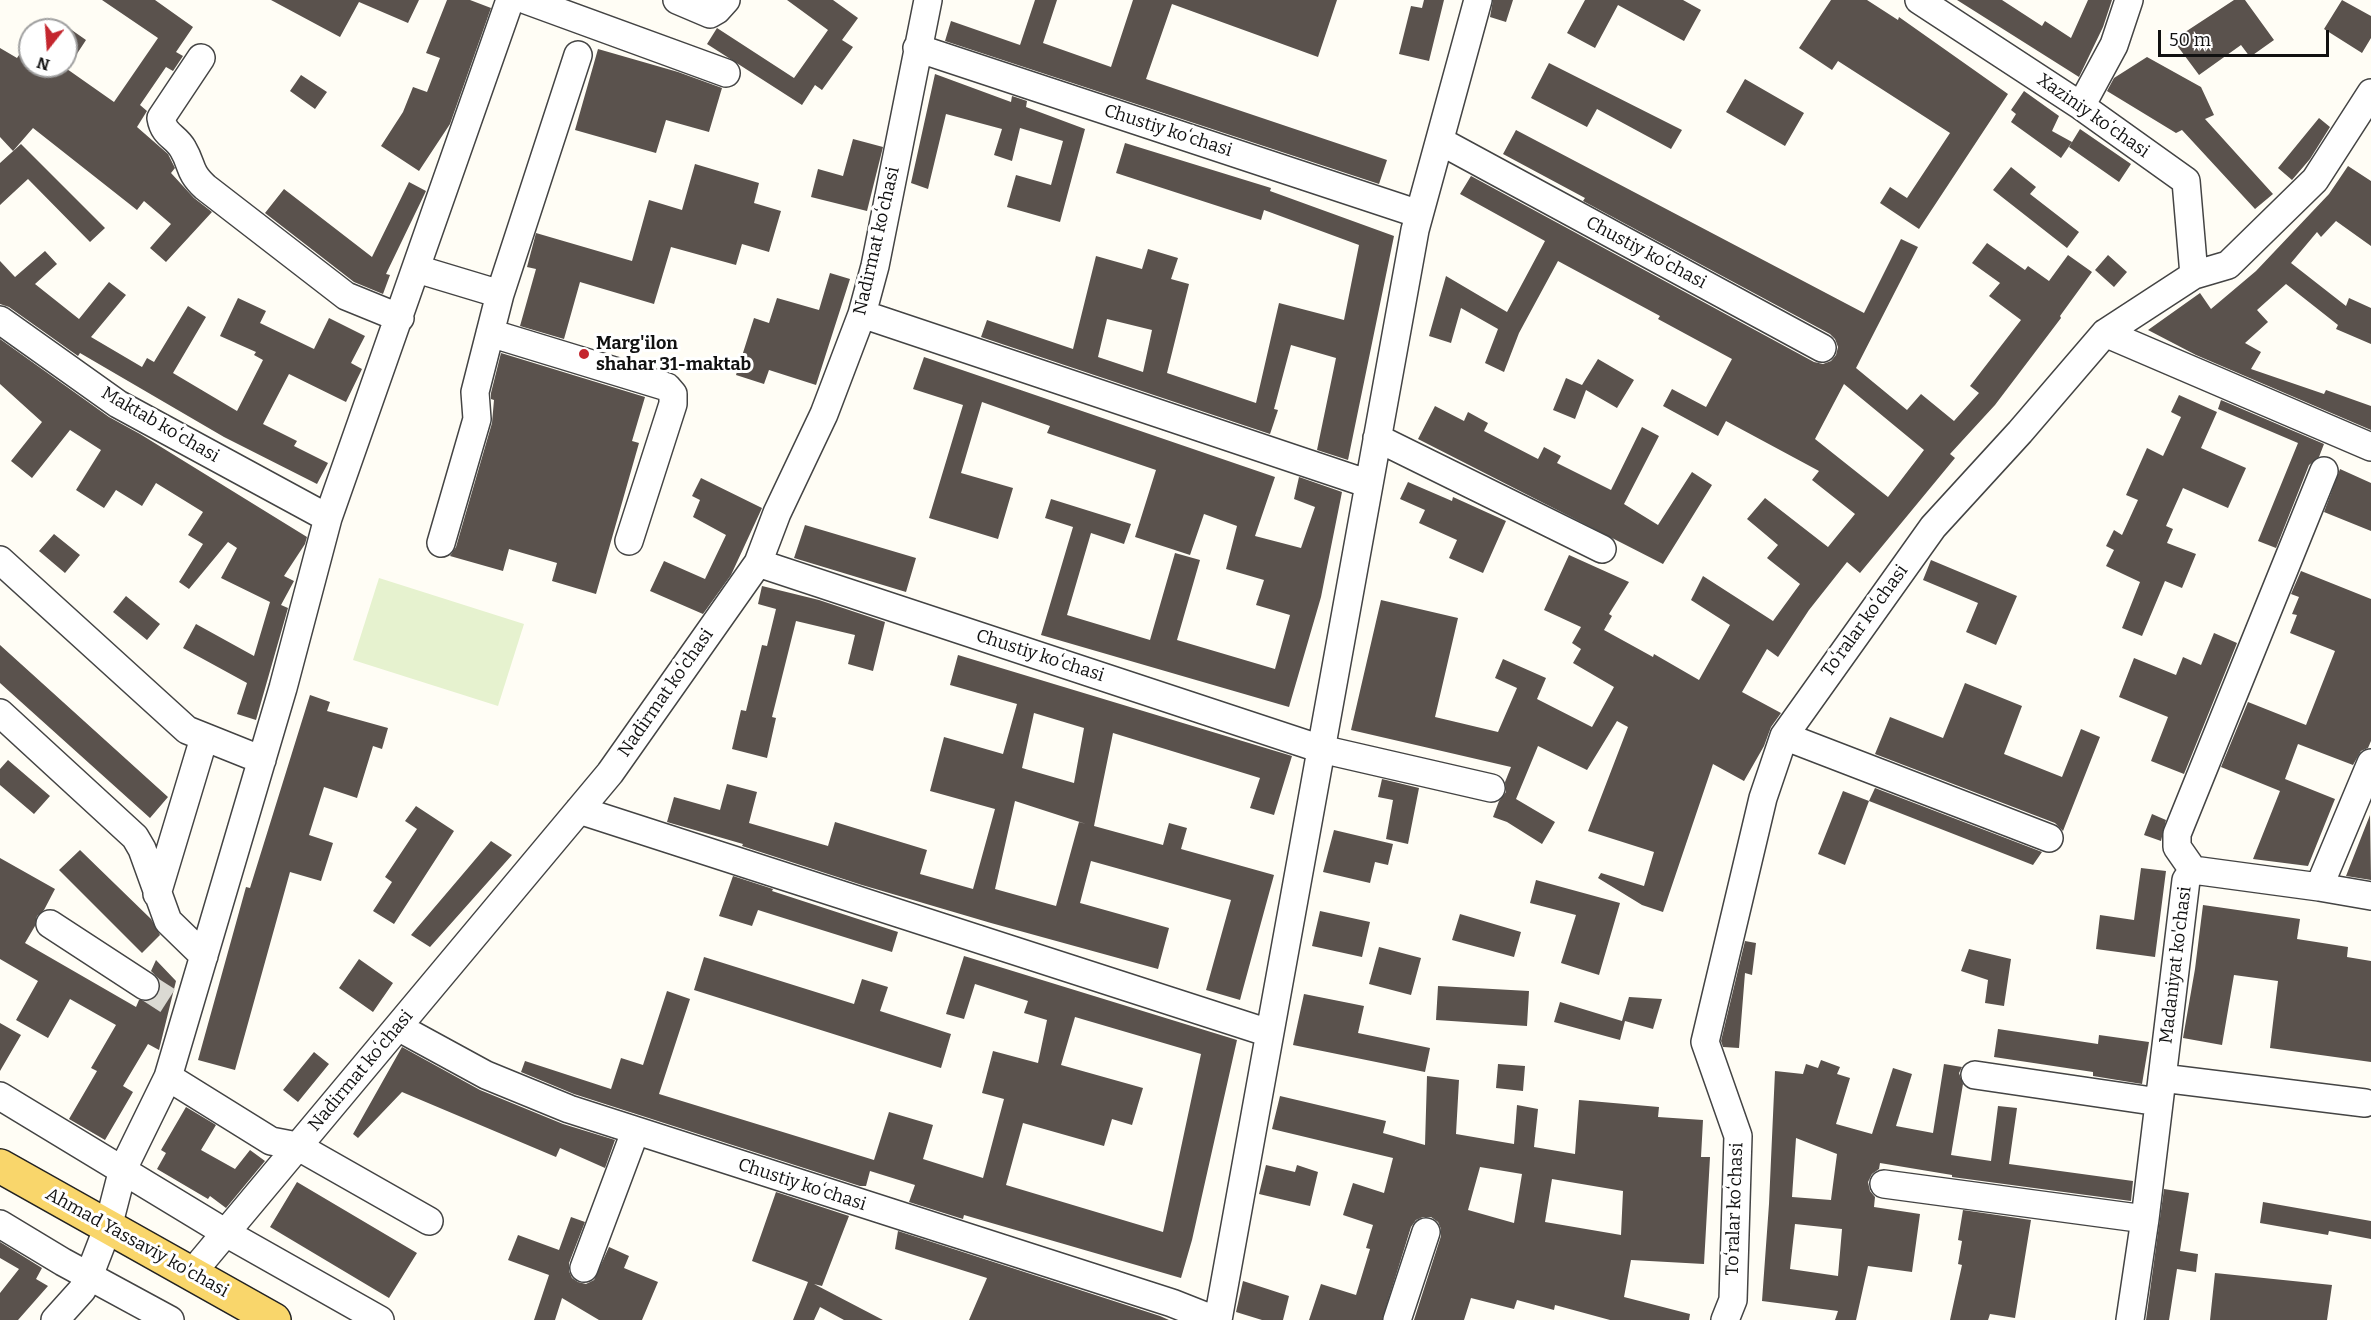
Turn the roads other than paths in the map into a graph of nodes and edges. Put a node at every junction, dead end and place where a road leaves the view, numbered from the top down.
1 (510, 0) edge
2 (526, 0) edge
3 (677, 0) edge
4 (726, 0) edge
5 (928, 0) edge
6 (1479, 0) edge
7 (1919, 0) edge
8 (2129, 0) edge
9 (917, 48) junction
10 (578, 55) dead end
11 (201, 58) dead end
12 (726, 73) dead end
13 (2371, 93) edge
14 (2081, 106) junction
15 (1440, 141) junction
16 (1419, 214) junction
17 (417, 269) junction
18 (2194, 275) junction
19 (500, 294) junction
20 (862, 314) junction
21 (400, 318) junction
22 (0, 320) edge
23 (490, 333) junction
24 (2105, 333) junction
25 (1822, 348) dead end
26 (1377, 438) junction
27 (2371, 447) edge
28 (2324, 471) dead end
29 (1369, 484) junction
30 (328, 518) junction
31 (629, 541) dead end
32 (441, 543) dead end
33 (1602, 549) dead end
34 (0, 560) edge
35 (758, 563) junction
36 (0, 713) edge
37 (1784, 735) junction
38 (204, 738) junction
39 (1321, 749) junction
40 (262, 760) junction
41 (2371, 763) edge
42 (1491, 788) dead end
43 (579, 810) junction
44 (2049, 838) dead end
45 (2193, 870) junction
46 (2319, 887) junction
47 (157, 894) junction
48 (2371, 896) edge
49 (50, 924) dead end
50 (204, 956) junction
51 (145, 986) tunnel mouth
52 (398, 1027) junction
53 (1269, 1033) junction
54 (1975, 1075) dead end
55 (168, 1077) junction
56 (2160, 1090) junction
57 (0, 1096) edge
58 (2365, 1103) dead end
59 (635, 1132) junction
60 (297, 1146) junction
61 (0, 1166) edge
62 (123, 1169) junction
63 (1884, 1184) dead end
64 (2145, 1219) junction
65 (429, 1221) dead end
66 (0, 1224) edge
67 (108, 1227) junction
68 (1426, 1232) dead end
69 (226, 1233) junction
70 (584, 1268) dead end
71 (192, 1273) junction
72 (89, 1276) junction
73 (56, 1320) edge
74 (170, 1320) edge
75 (274, 1320) edge
76 (380, 1320) edge
77 (1217, 1320) edge
78 (1396, 1320) edge
79 (1725, 1320) edge
80 (2130, 1320) edge

1 - 17 street
2 - 12 street
3 - 4 street
5 - 9 street, Nadirmat koʻchasi
6 - 15 street, Chustiy koʻchasi
7 - 14 street, Xaziniy koʻchasi
8 - 14 street
9 - 16 street, Chustiy koʻchasi
9 - 20 street, Nadirmat koʻchasi
10 - 19 street
11 - 21 street
13 - 18 street, Toʻralar koʻchasi
14 - 18 street, Xaziniy koʻchasi
15 - 16 street, Chustiy koʻchasi
15 - 25 street, Chustiy koʻchasi
16 - 26 street, Chustiy koʻchasi
17 - 19 street
17 - 21 street
18 - 24 street, Toʻralar koʻchasi
19 - 23 street
20 - 29 street
20 - 35 street, Nadirmat koʻchasi
21 - 30 street
22 - 30 street, Maktab koʻchasi
23 - 31 street
23 - 32 street
24 - 27 street
24 - 37 street, Toʻralar koʻchasi
26 - 29 street, Chustiy koʻchasi
26 - 33 street
28 - 45 street
29 - 39 street, Chustiy koʻchasi
30 - 40 street
34 - 38 street
35 - 39 street, Chustiy koʻchasi
35 - 43 street, Nadirmat koʻchasi
36 - 47 street
37 - 44 street
37 - 79 street, Toʻralar koʻchasi
38 - 40 street
38 - 47 street
39 - 42 street, Chustiy koʻchasi
39 - 53 street, Chustiy koʻchasi
40 - 50 street
41 - 46 street
43 - 52 street, Nadirmat koʻchasi
43 - 53 street
45 - 46 street, Madaniyat ko'chasi
45 - 56 street, Madaniyat ko'chasi
46 - 48 street, Madaniyat ko'chasi
47 - 50 street
49 - 51 street
50 - 55 street
52 - 59 street, Chustiy koʻchasi
52 - 60 street, Nadirmat koʻchasi
53 - 77 street, Chustiy koʻchasi
54 - 56 street
55 - 60 street
55 - 62 street
56 - 58 street
56 - 64 street, Madaniyat ko'chasi
57 - 62 street
59 - 70 street
59 - 77 street, Chustiy koʻchasi
60 - 65 street
60 - 69 street, Nadirmat koʻchasi
61 - 67 main road, Ahmad Yassaviy ko'chasi
62 - 67 street
62 - 69 street
63 - 64 street
64 - 80 street, Madaniyat ko'chasi
66 - 72 street
67 - 71 main road, Ahmad Yassaviy ko'chasi
67 - 72 street
68 - 78 street
69 - 71 street, Nadirmat koʻchasi
69 - 76 street
71 - 75 main road, Ahmad Yassaviy ko'chasi
72 - 73 street
72 - 74 street

